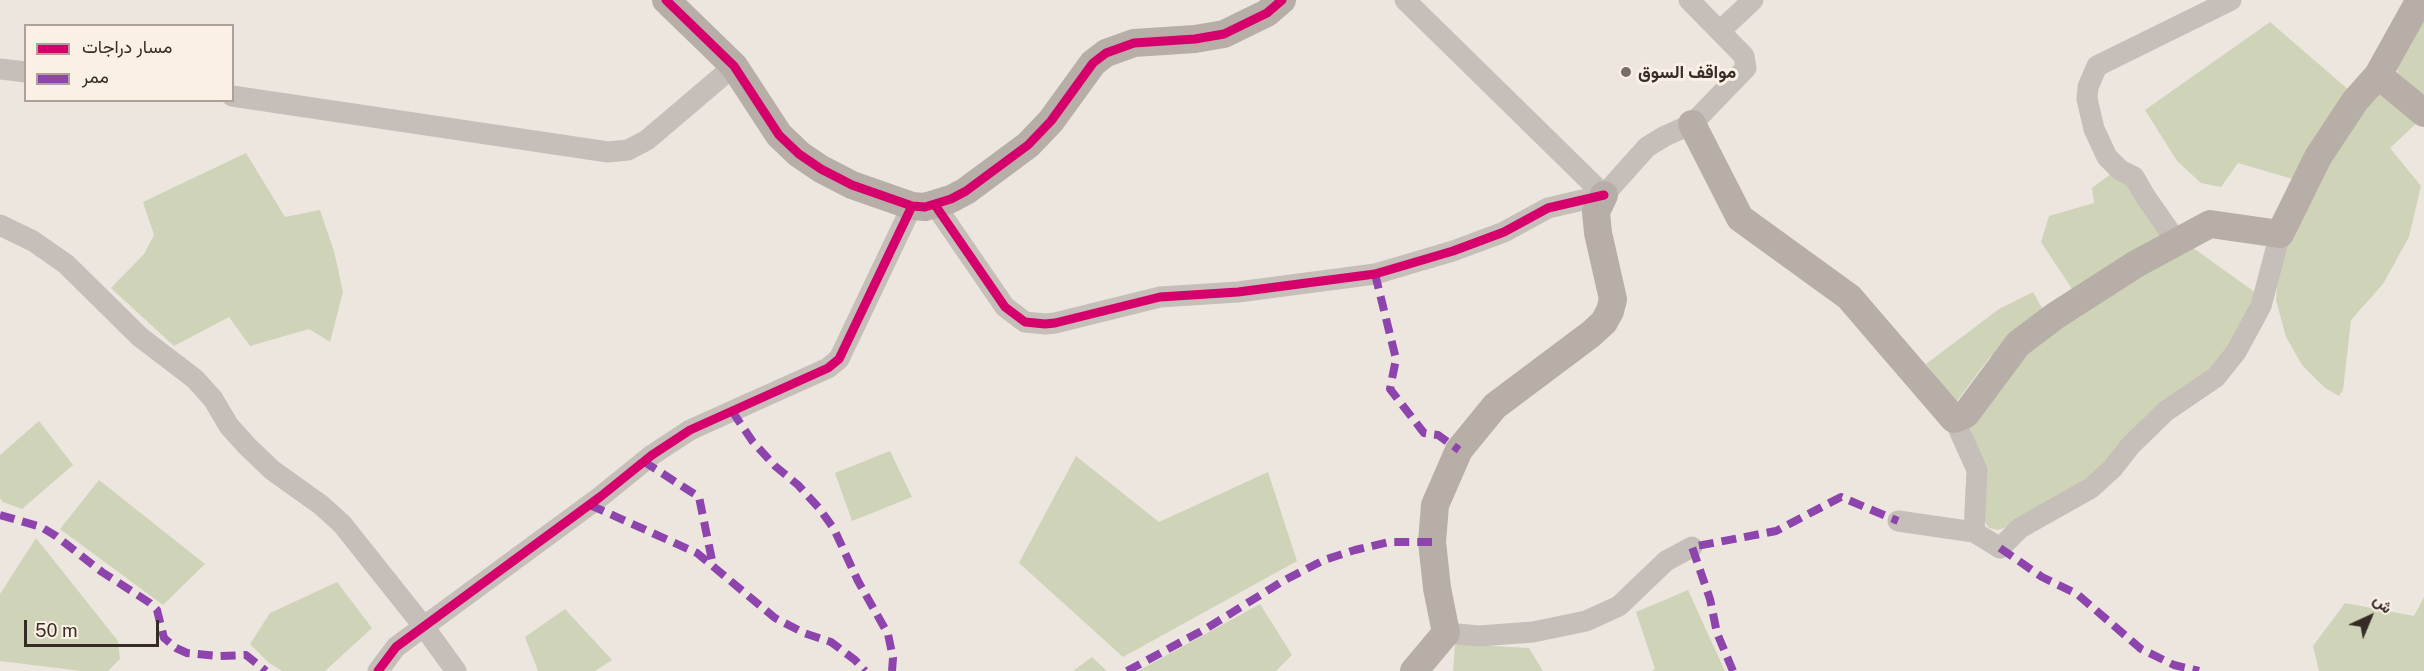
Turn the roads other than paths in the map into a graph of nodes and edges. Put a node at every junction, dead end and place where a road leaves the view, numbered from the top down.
1 (666, 0) edge
2 (1282, 0) edge
3 (1405, 0) edge
4 (1689, 0) edge
5 (1753, 0) edge
6 (2231, 0) edge
7 (2416, 2) edge
8 (1720, 31) junction
9 (734, 66) junction
10 (0, 69) edge
11 (24, 72) edge
12 (2378, 75) junction
13 (234, 96) edge
14 (2424, 113) edge
15 (1692, 124) junction
16 (1604, 195) junction
17 (924, 206) junction
18 (0, 225) edge
19 (2280, 234) junction
20 (2177, 242) junction
21 (1954, 419) junction
22 (1898, 521) dead end
23 (1974, 532) junction
24 (1692, 547) dead end
25 (424, 627) junction
26 (1446, 633) junction
27 (378, 671) edge
28 (456, 671) edge
29 (1414, 671) edge

1 - 9 street
2 - 17 street
3 - 16 street
4 - 8 street
5 - 8 street
6 - 20 street
7 - 12 street
8 - 15 street
9 - 13 street
9 - 17 street
10 - 11 street
12 - 14 street
12 - 19 street
15 - 16 street
15 - 21 street
16 - 17 street
16 - 26 street
17 - 25 street
18 - 25 street
19 - 20 street
19 - 23 street
20 - 21 street
21 - 23 street
22 - 23 street
24 - 26 street
25 - 27 street
25 - 28 street
26 - 29 street

